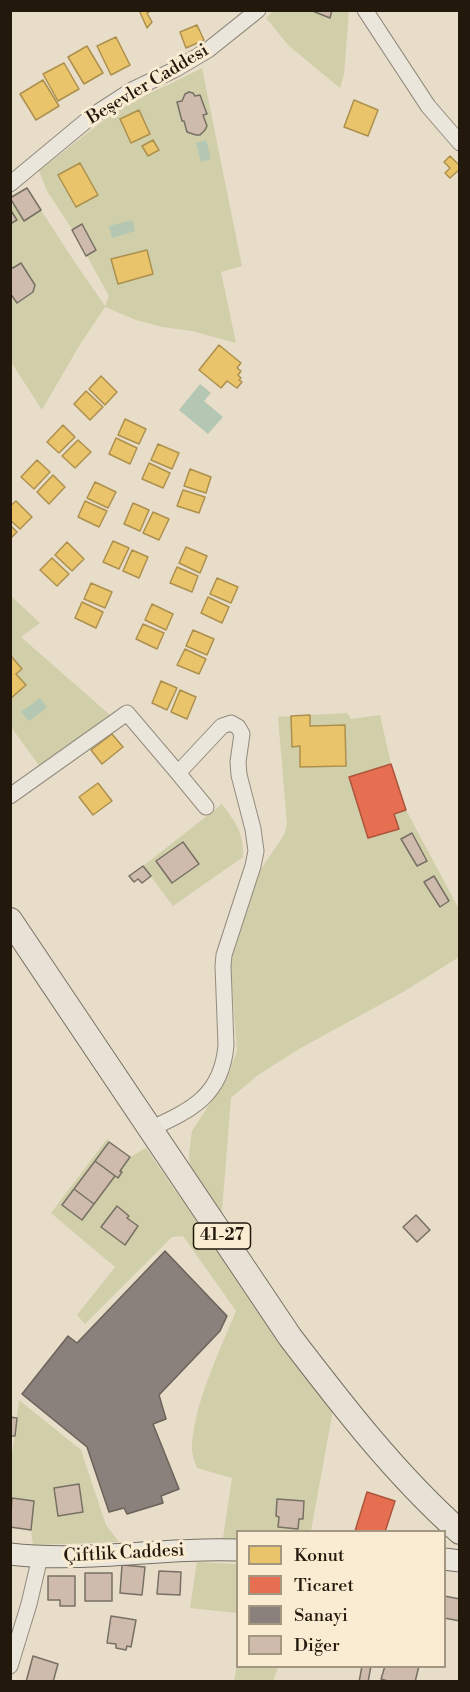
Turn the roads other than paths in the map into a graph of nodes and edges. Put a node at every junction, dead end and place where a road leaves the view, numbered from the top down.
1 (258, 10) edge
2 (365, 10) edge
3 (459, 142) edge
4 (10, 184) edge
5 (178, 773) junction
6 (10, 796) edge
7 (206, 807) dead end
8 (10, 920) edge
9 (150, 1129) junction
10 (459, 1532) edge
11 (236, 1550) edge
12 (10, 1554) edge
13 (40, 1557) junction
14 (10, 1666) edge

1 - 4 street, Beşevler Caddesi
2 - 3 street
5 - 6 street
5 - 7 street
5 - 9 street
8 - 9 main road, 41-27
9 - 10 main road, 41-27
11 - 13 street, Çiftlik Caddesi
12 - 13 street, Çiftlik Caddesi
13 - 14 street

